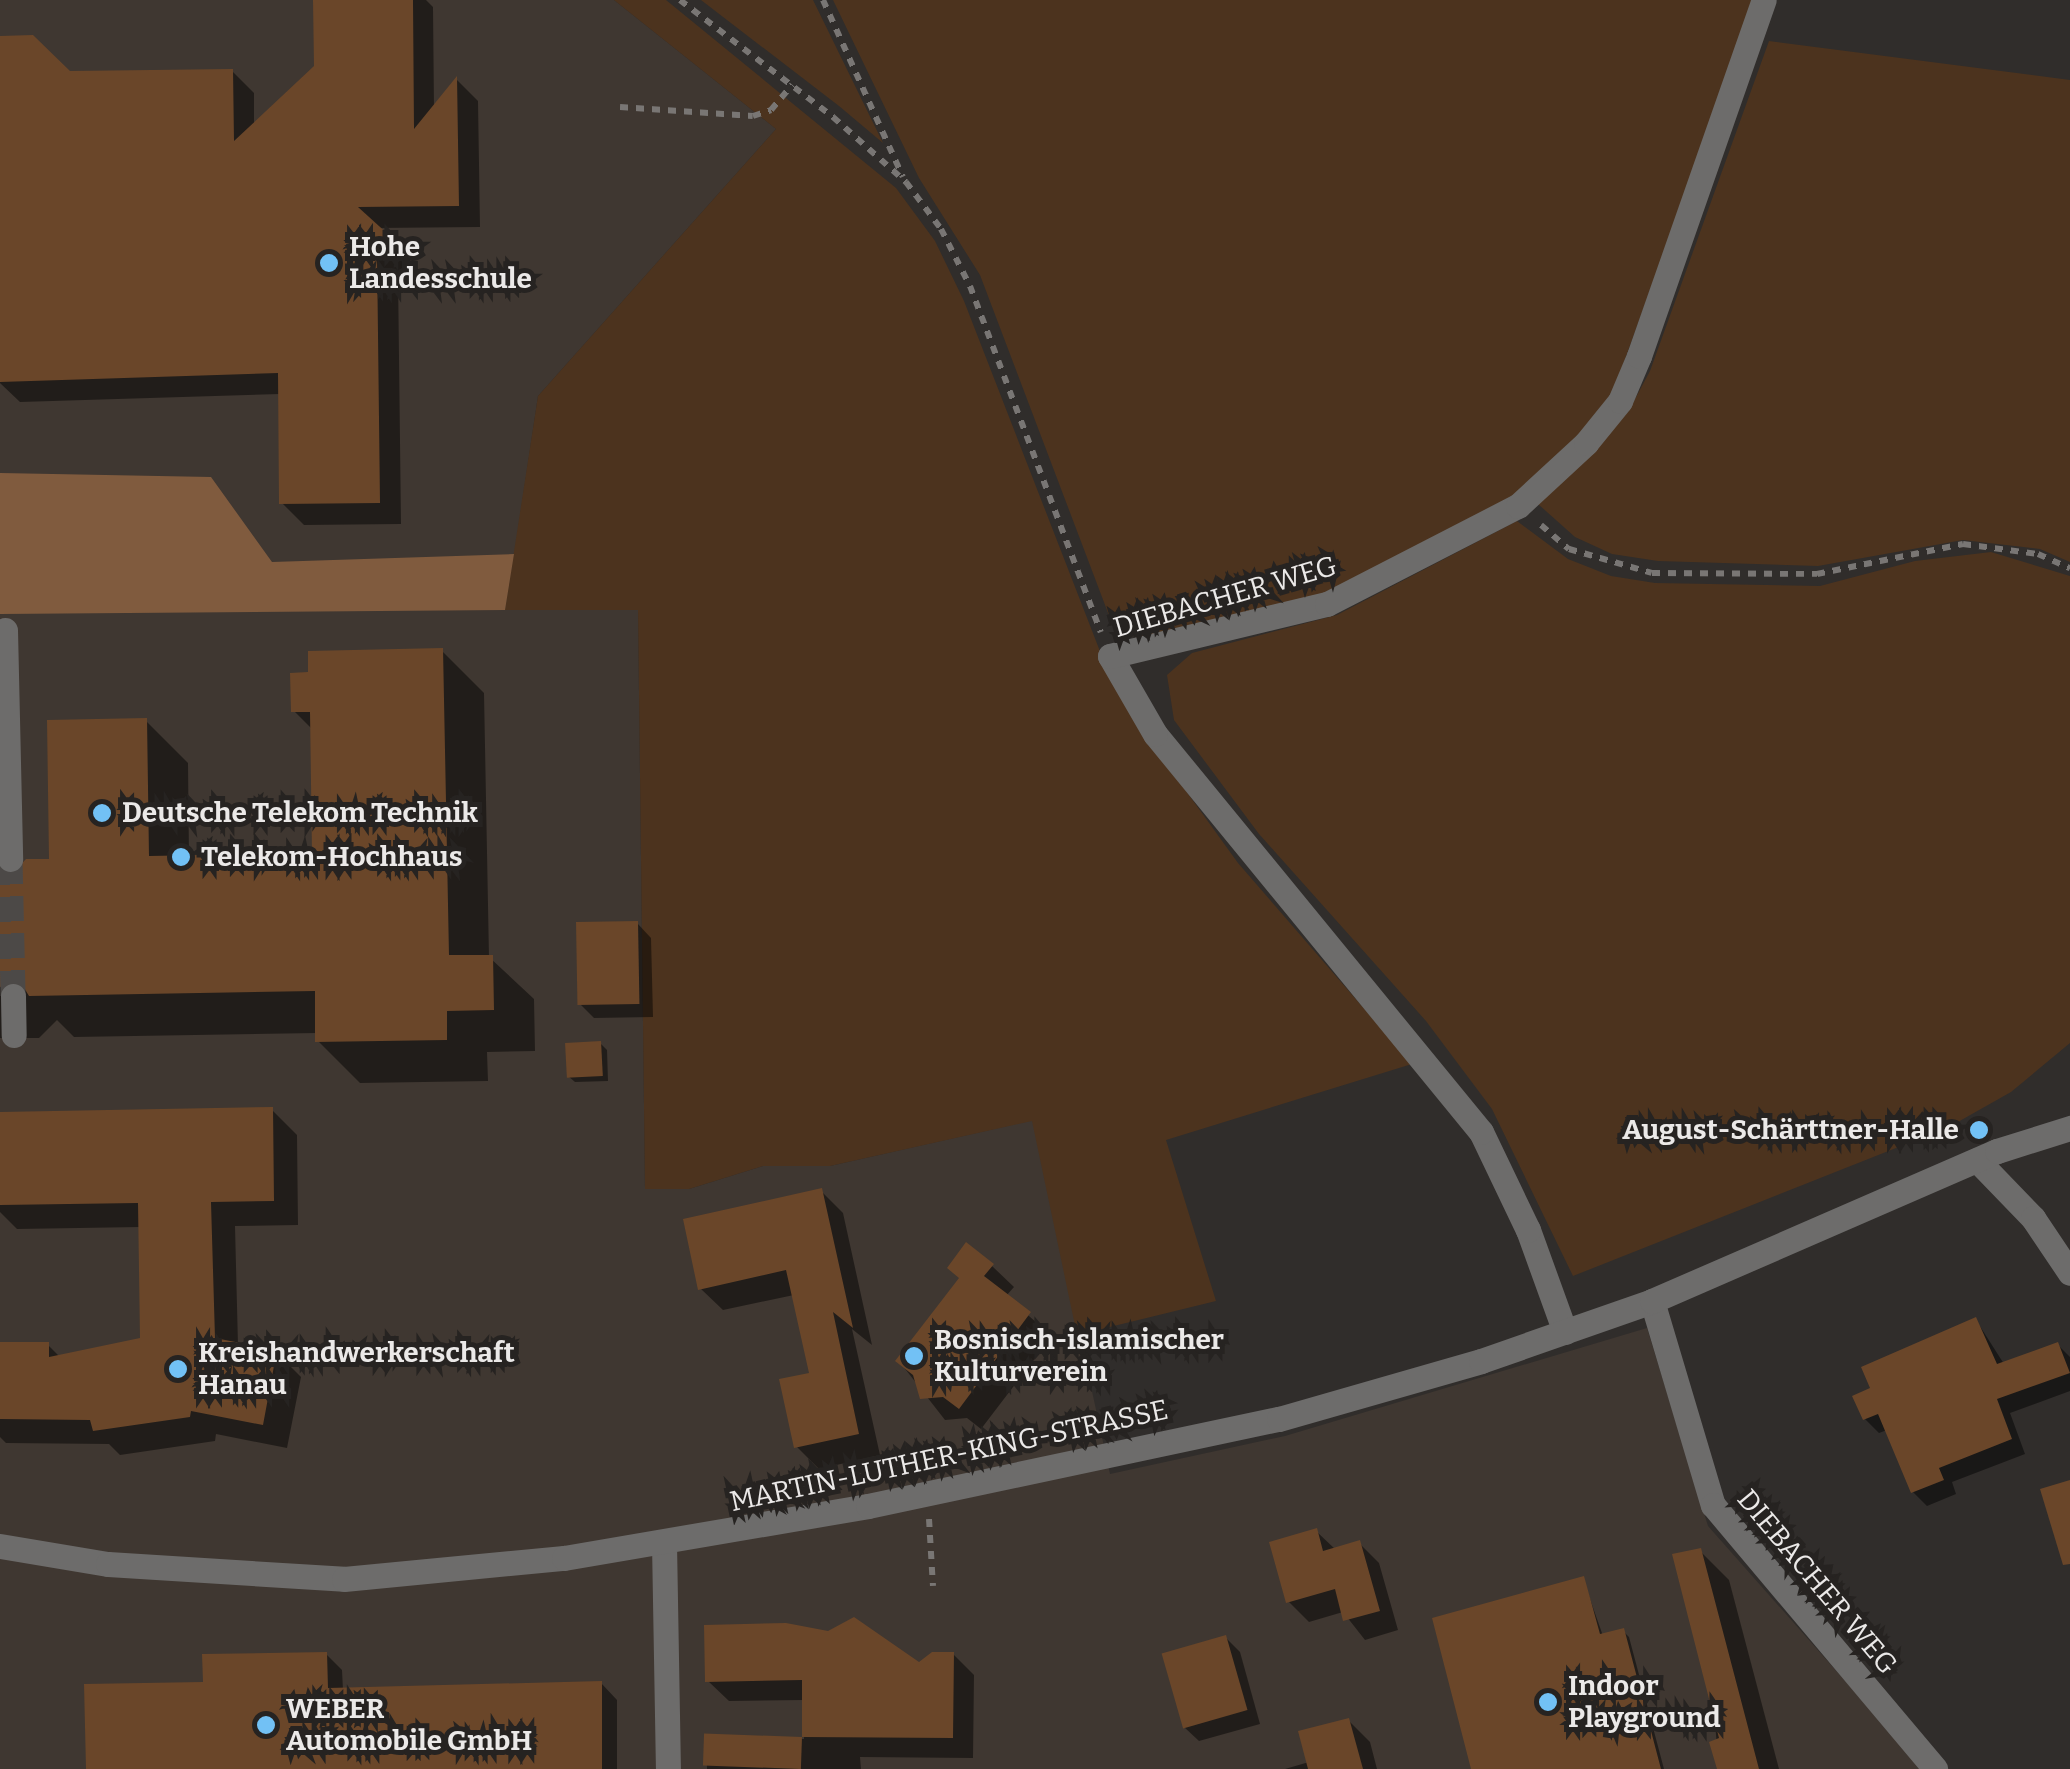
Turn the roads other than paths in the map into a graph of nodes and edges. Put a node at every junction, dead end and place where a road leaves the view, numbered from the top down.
1 (1764, 0) edge
2 (5, 630) dead end
3 (10, 860) dead end
4 (13, 996) tunnel mouth
5 (14, 1035) dead end
6 (2070, 1128) edge
7 (1977, 1160) junction
8 (2070, 1273) edge
9 (1652, 1301) junction
10 (1565, 1332) junction
11 (664, 1543) junction
12 (0, 1546) edge
13 (668, 1769) edge
14 (1935, 1769) edge

1 - 10 street, DIEBACHER WEG
2 - 3 street
4 - 5 street
6 - 7 street, MARTIN-LUTHER-KING-STRASSE
7 - 8 street
7 - 9 street, MARTIN-LUTHER-KING-STRASSE
9 - 10 street, MARTIN-LUTHER-KING-STRASSE
9 - 14 street, DIEBACHER WEG
10 - 11 street, MARTIN-LUTHER-KING-STRASSE
11 - 12 street, MARTIN-LUTHER-KING-STRASSE
11 - 13 street

